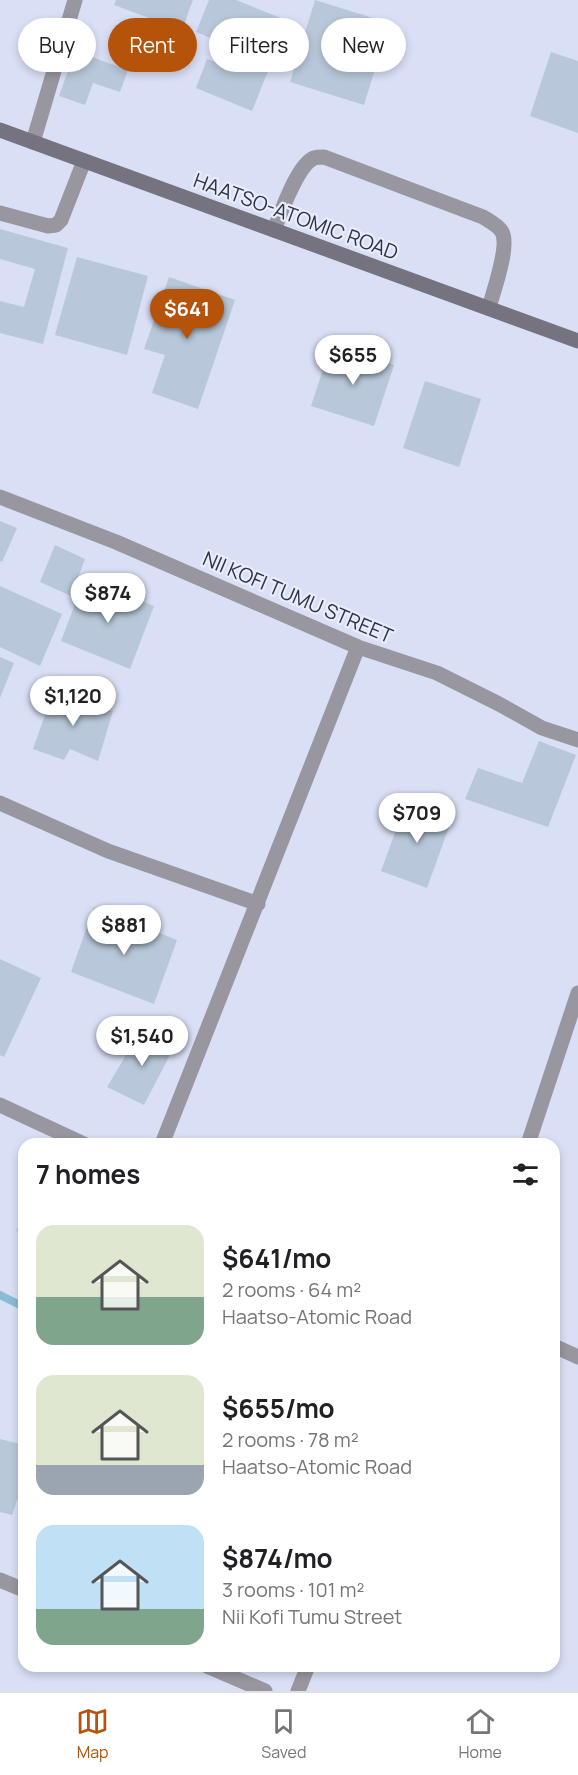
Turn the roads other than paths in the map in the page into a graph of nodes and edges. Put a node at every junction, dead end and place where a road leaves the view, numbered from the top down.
1 (75, 0) edge
2 (0, 130) edge
3 (33, 142) junction
4 (84, 160) junction
5 (0, 213) edge
6 (273, 230) junction
7 (489, 308) junction
8 (578, 341) edge
9 (0, 497) edge
10 (358, 648) junction
11 (578, 740) edge
12 (0, 803) edge
13 (258, 904) junction
14 (578, 993) edge
15 (0, 1105) edge
16 (71, 1138) edge
17 (164, 1138) edge
18 (530, 1138) edge
19 (560, 1349) edge
20 (578, 1357) edge
21 (0, 1580) edge
22 (18, 1588) edge
23 (221, 1672) edge
24 (306, 1672) edge
25 (265, 1691) edge
26 (298, 1691) edge

1 - 3 street
2 - 3 main road, HAATSO-ATOMIC ROAD
3 - 4 main road, HAATSO-ATOMIC ROAD
4 - 5 street
4 - 6 main road, HAATSO-ATOMIC ROAD
6 - 7 main road, HAATSO-ATOMIC ROAD
6 - 7 street
7 - 8 main road, HAATSO-ATOMIC ROAD
9 - 10 street, NII KOFI TUMU STREET
10 - 11 street, NII KOFI TUMU STREET
10 - 13 street
12 - 13 street
13 - 17 street
14 - 18 street
15 - 16 street
19 - 20 street
21 - 22 street
23 - 25 street
24 - 26 street

